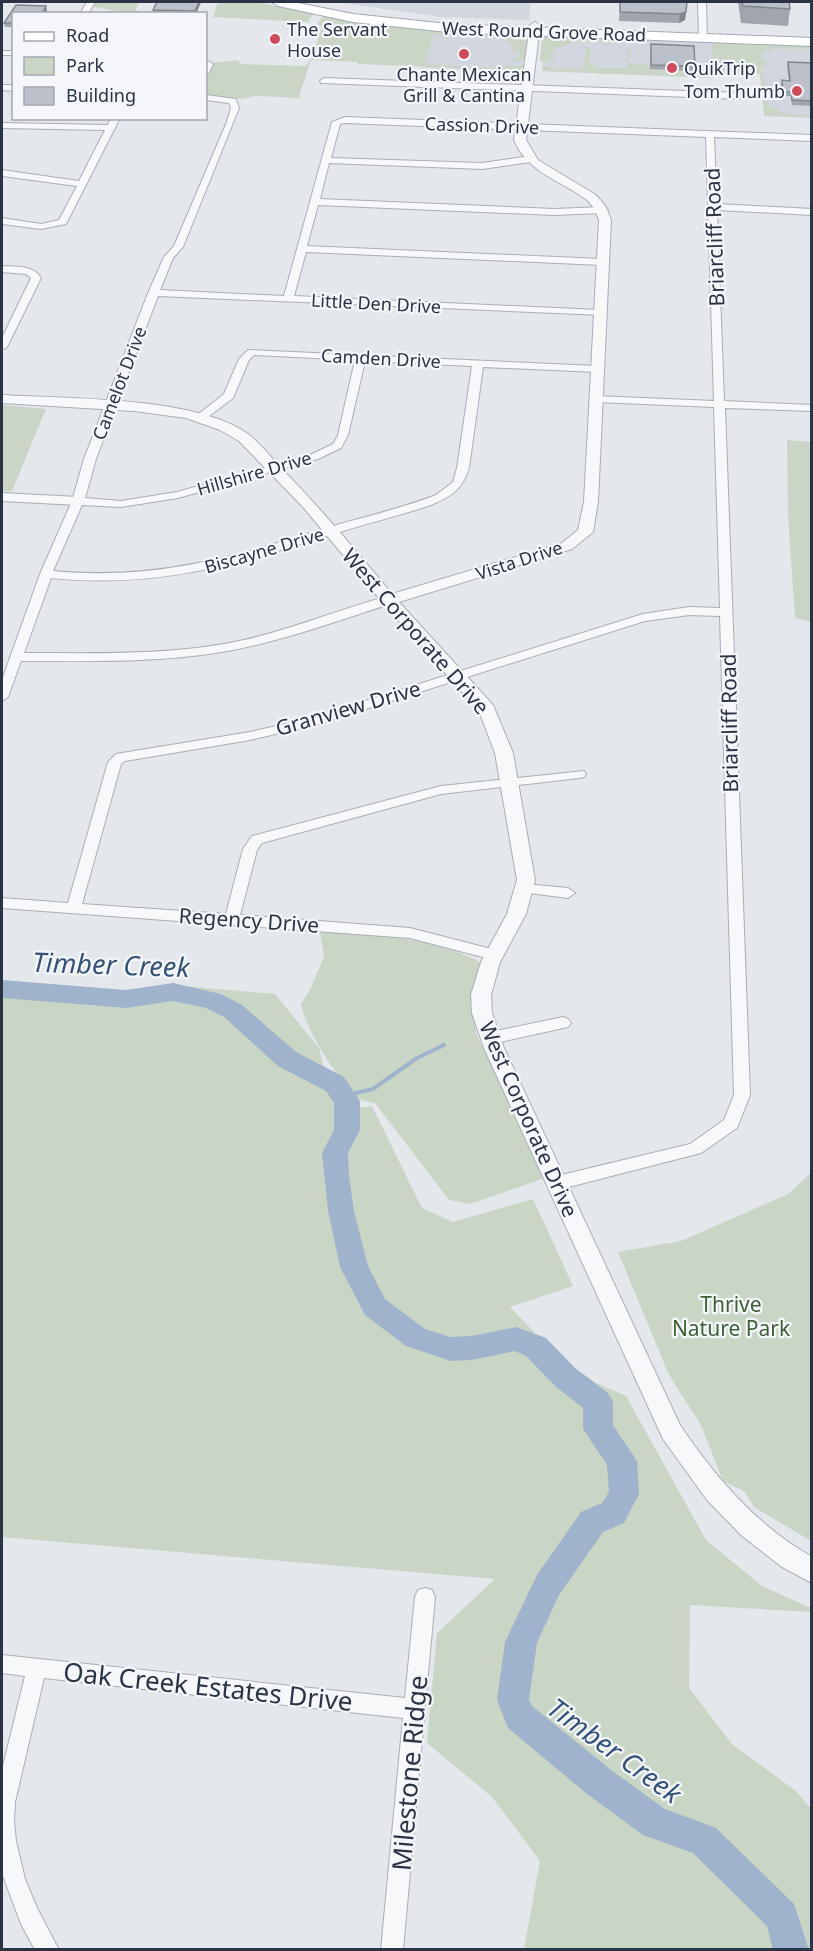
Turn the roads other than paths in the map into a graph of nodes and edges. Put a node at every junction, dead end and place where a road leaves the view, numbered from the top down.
1 (278, 2) edge
2 (311, 2) edge
3 (702, 2) edge
4 (535, 28) junction
5 (702, 35) junction
6 (812, 39) edge
7 (324, 81) dead end
8 (527, 88) junction
9 (742, 96) dead end
10 (207, 98) edge
11 (115, 120) edge
12 (2, 125) edge
13 (522, 127) junction
14 (111, 129) junction
15 (710, 134) junction
16 (812, 138) edge
17 (531, 159) junction
18 (324, 160) junction
19 (2, 173) edge
20 (83, 184) junction
21 (313, 202) junction
22 (713, 207) junction
23 (603, 210) junction
24 (812, 212) edge
25 (2, 221) edge
26 (300, 249) junction
27 (602, 262) junction
28 (2, 269) edge
29 (153, 293) junction
30 (288, 299) junction
31 (599, 314) junction
32 (2, 347) edge
33 (361, 357) junction
34 (478, 362) junction
35 (597, 369) junction
36 (2, 399) edge
37 (596, 399) junction
38 (720, 404) junction
39 (112, 406) junction
40 (812, 408) edge
41 (200, 418) junction
42 (274, 467) junction
43 (2, 497) edge
44 (78, 501) junction
45 (330, 531) junction
46 (46, 574) junction
47 (389, 600) junction
48 (726, 612) junction
49 (17, 657) junction
50 (458, 675) junction
51 (2, 697) edge
52 (579, 774) dead end
53 (510, 781) junction
54 (526, 889) junction
55 (568, 893) dead end
56 (2, 903) edge
57 (74, 908) junction
58 (232, 919) junction
59 (494, 955) junction
60 (563, 1023) dead end
61 (492, 1038) junction
62 (557, 1184) junction
63 (812, 1571) edge
64 (425, 1597) dead end
65 (2, 1664) edge
66 (37, 1667) junction
67 (415, 1708) junction
68 (48, 1950) edge
69 (392, 1950) edge

1 - 4 main road, West Round Grove Road
2 - 4 main road, West Round Grove Road
3 - 5 street
4 - 5 main road, West Round Grove Road
4 - 8 street
5 - 6 main road, West Round Grove Road
5 - 6 main road, West Round Grove Road
7 - 8 street
8 - 9 street
8 - 13 street
10 - 29 street, Camelot Drive
11 - 14 street
12 - 14 street
13 - 15 street, Cassion Drive
13 - 17 street
13 - 18 street, Cassion Drive
14 - 20 street
15 - 16 street, Cassion Drive
15 - 22 street, Briarcliff Road
17 - 18 street
17 - 23 street
18 - 21 street, Cassion Drive
19 - 20 street
20 - 25 street
21 - 23 street
21 - 26 street, Cassion Drive
22 - 24 street
22 - 38 street, Briarcliff Road
23 - 27 street, Vista Drive
26 - 27 street
26 - 30 street, Cassion Drive
27 - 31 street, Vista Drive
28 - 32 street
29 - 30 street, Little Den Drive
29 - 39 street, Camelot Drive
30 - 31 street, Little Den Drive
31 - 35 street, Vista Drive
33 - 34 street, Camden Drive
33 - 41 street, Camden Drive
33 - 42 street, Hillshire Drive
34 - 35 street, Camden Drive
34 - 45 street, Biscayne Drive
35 - 37 street, Vista Drive
36 - 39 street, West Corporate Drive
37 - 38 street
37 - 47 street, Vista Drive
38 - 40 street
38 - 48 street, Briarcliff Road
39 - 41 street, West Corporate Drive
39 - 44 street, Camelot Drive
41 - 42 street, West Corporate Drive
42 - 44 street, Hillshire Drive
42 - 45 street, West Corporate Drive
43 - 44 street
44 - 46 street, Camelot Drive
45 - 46 street, Biscayne Drive
45 - 47 street, West Corporate Drive
46 - 49 street, Camelot Drive
47 - 49 street, Vista Drive
47 - 50 street, West Corporate Drive
48 - 50 street, Granview Drive
48 - 62 street, Briarcliff Road
49 - 51 street, Camelot Drive
50 - 53 street, West Corporate Drive
50 - 57 street, Granview Drive
52 - 53 street
53 - 54 street, West Corporate Drive
53 - 58 street
54 - 55 street
54 - 59 street, West Corporate Drive
56 - 57 street, Regency Drive
57 - 58 street, Regency Drive
58 - 59 street, Regency Drive
59 - 61 street, West Corporate Drive
60 - 61 street
61 - 62 street, West Corporate Drive
62 - 63 street, West Corporate Drive
64 - 67 street, Milestone Ridge
65 - 66 street, Oak Creek Estates Drive
66 - 67 street, Oak Creek Estates Drive
66 - 68 street
67 - 69 street, Milestone Ridge

